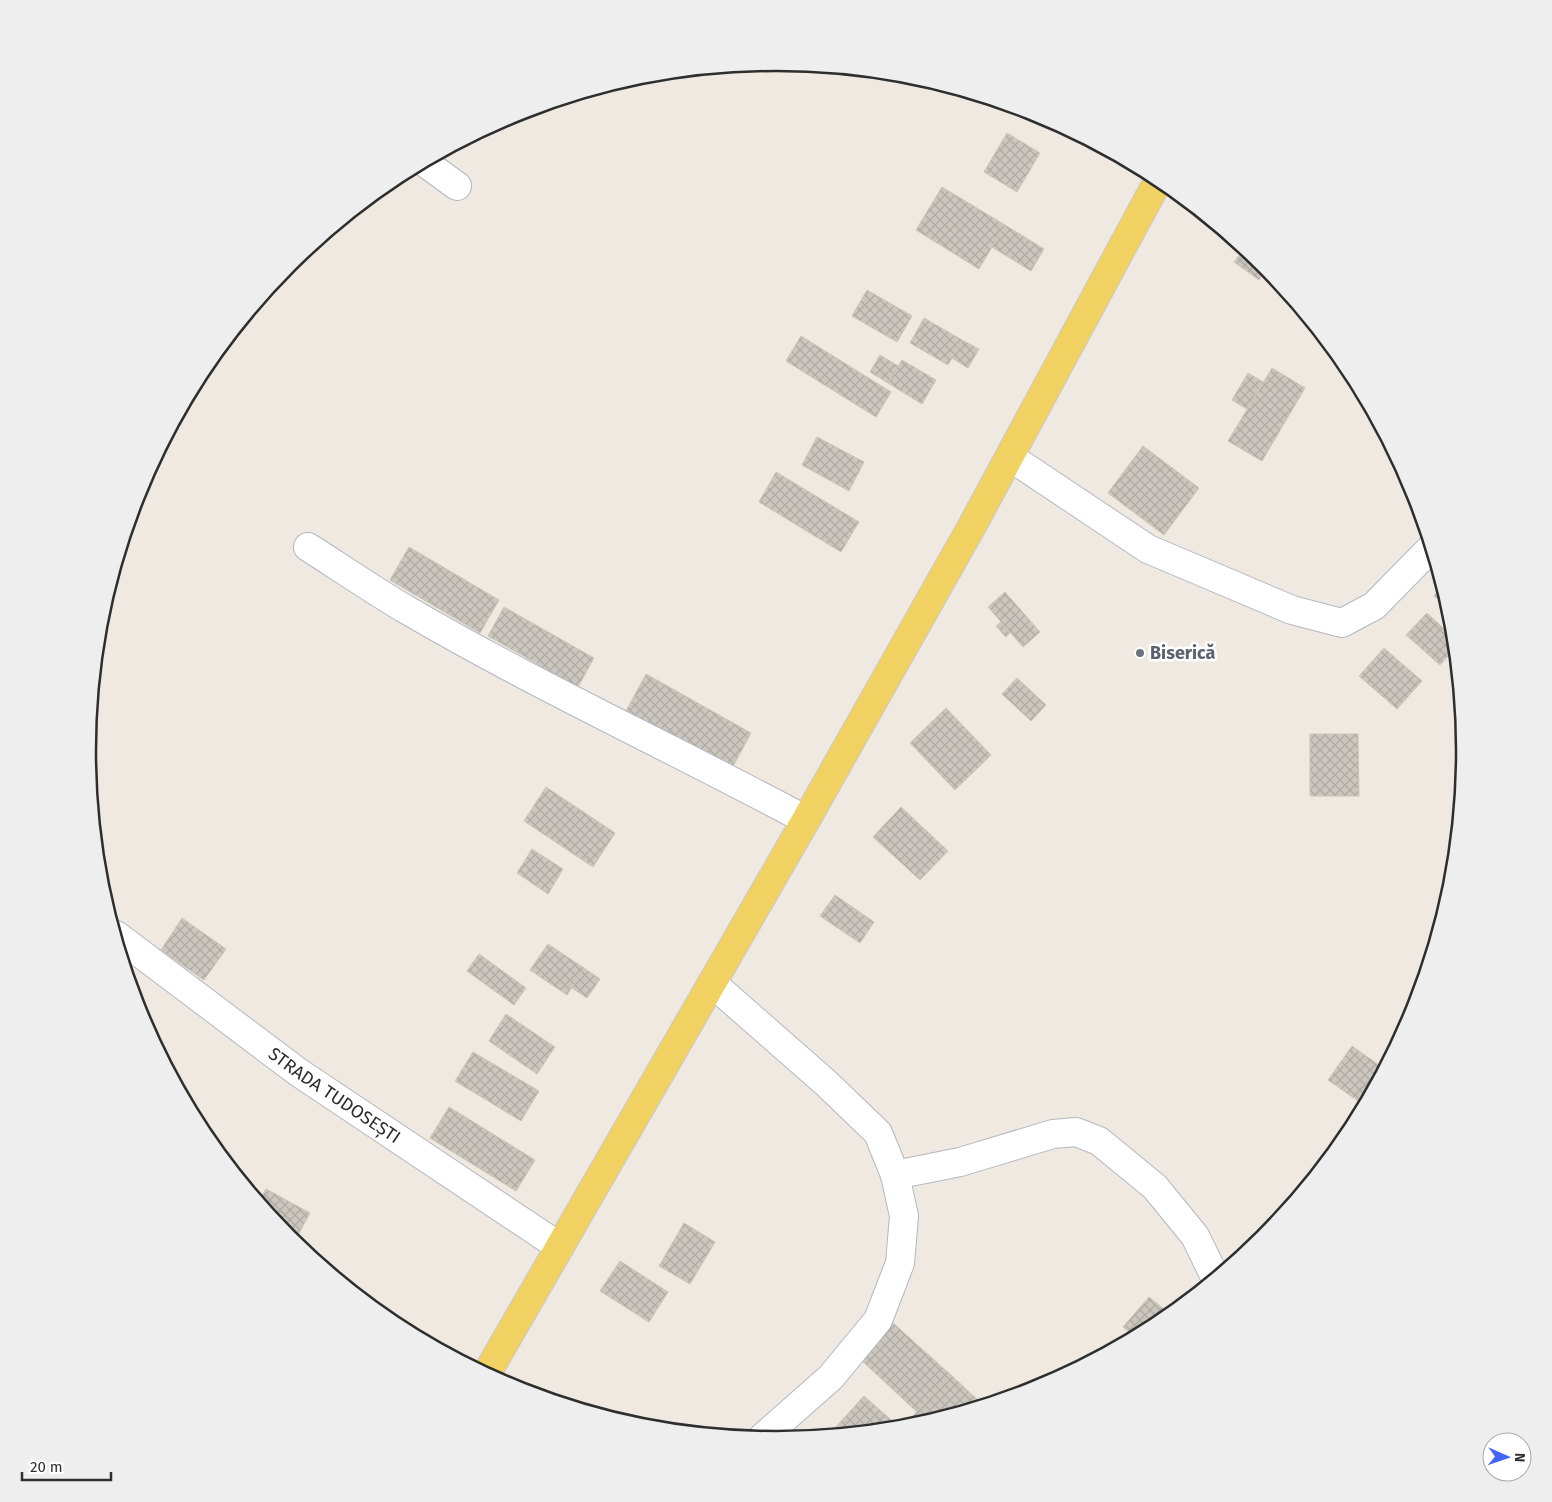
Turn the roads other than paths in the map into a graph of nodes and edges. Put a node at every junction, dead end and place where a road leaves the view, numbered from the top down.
1 (430, 166) edge
2 (457, 186) dead end
3 (1155, 187) edge
4 (1010, 457) junction
5 (308, 547) dead end
6 (1426, 552) edge
7 (806, 820) junction
8 (123, 940) edge
9 (712, 983) junction
10 (895, 1175) junction
11 (560, 1247) junction
12 (1211, 1272) edge
13 (490, 1368) edge
14 (770, 1431) edge

1 - 2 street
3 - 4 main road
4 - 6 street
4 - 7 main road
5 - 7 street
7 - 9 main road
8 - 11 street, STRADA TUDOSEȘTI
9 - 10 street
9 - 11 main road
10 - 12 street
10 - 14 street
11 - 13 main road

